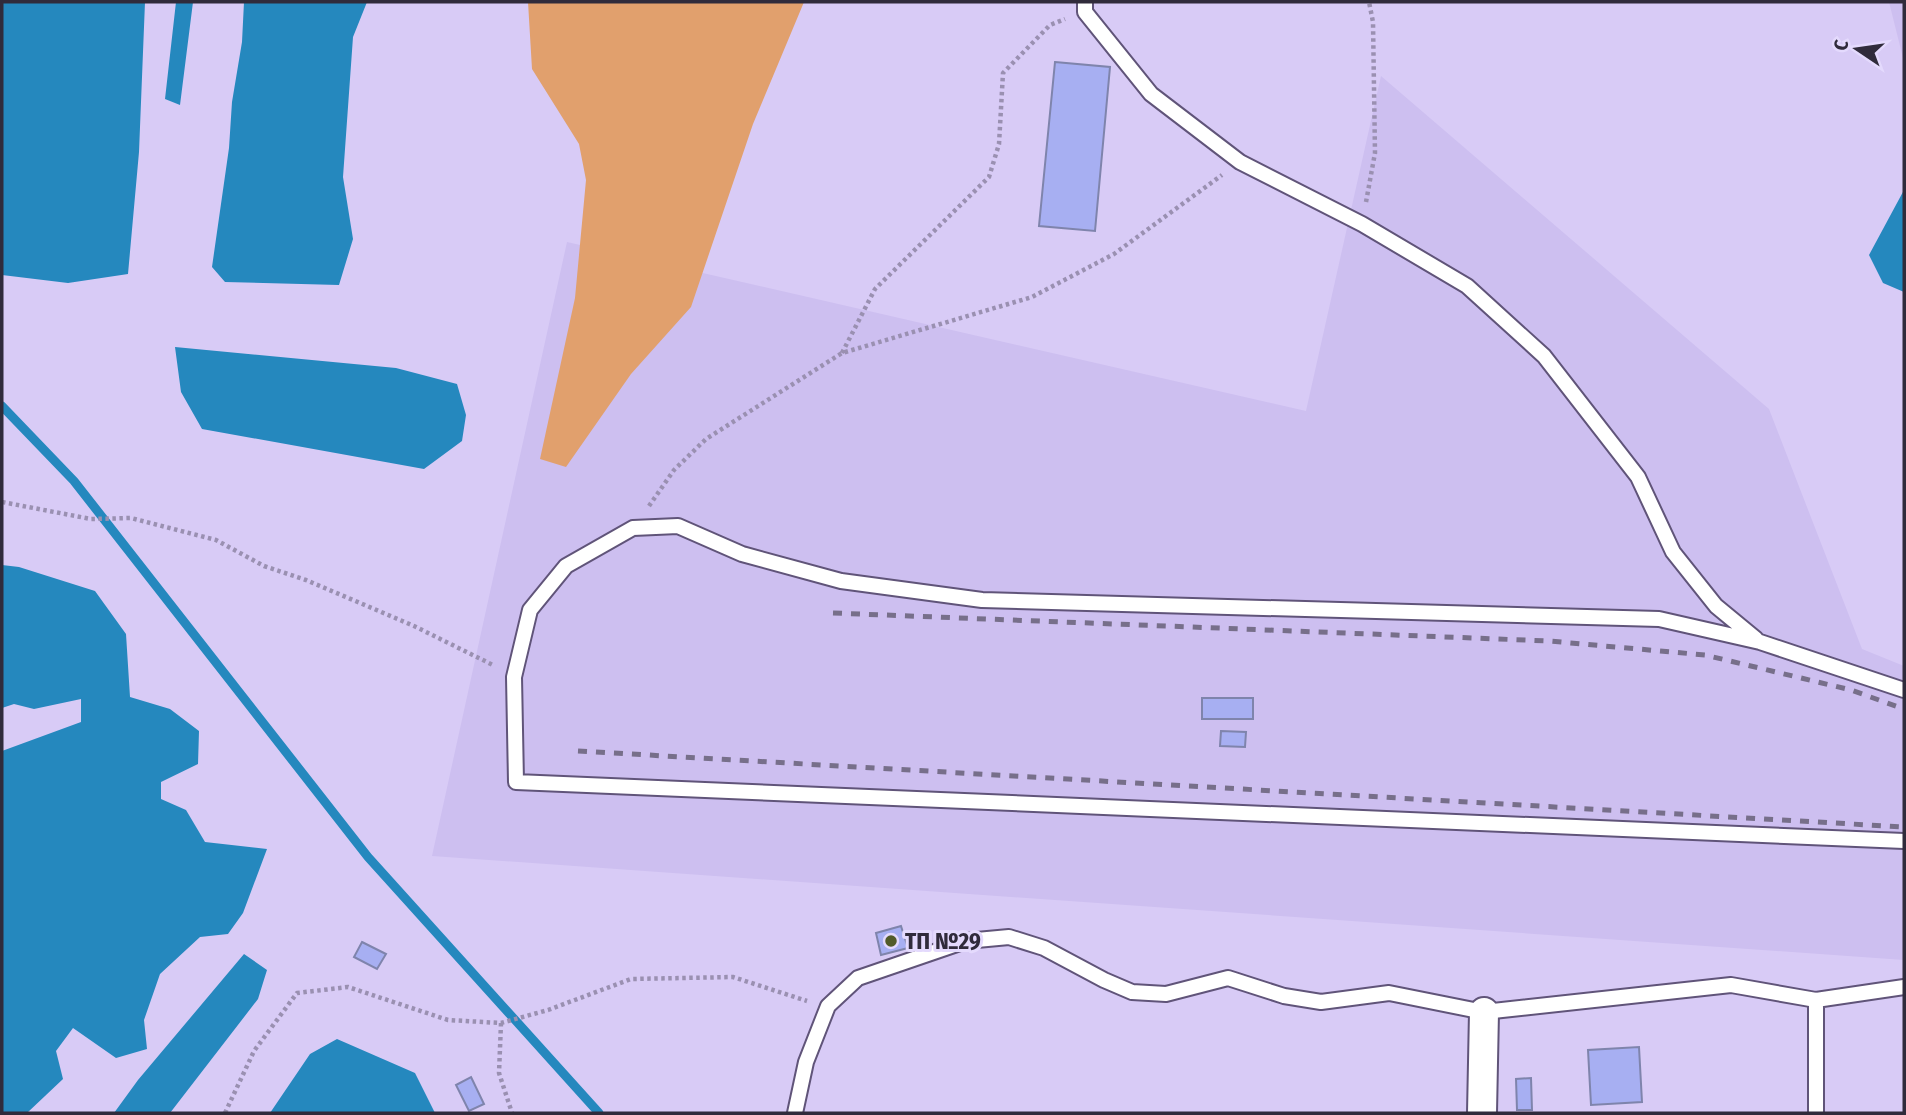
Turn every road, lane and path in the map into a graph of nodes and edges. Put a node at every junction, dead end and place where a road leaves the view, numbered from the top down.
1 (1369, 2) edge
2 (1085, 7) edge
3 (1240, 162) junction
4 (1362, 224) junction
5 (842, 353) junction
6 (2, 502) edge
7 (633, 528) junction
8 (1760, 642) junction
9 (514, 677) junction
10 (1904, 690) edge
11 (1904, 841) edge
12 (1904, 987) edge
13 (1816, 1000) junction
14 (828, 1006) junction
15 (1484, 1012) junction
16 (502, 1023) junction
17 (225, 1113) edge
18 (512, 1113) edge
19 (796, 1113) edge
20 (1482, 1113) edge
21 (1816, 1113) edge

1 - 4 path
2 - 3 lane
2 - 5 path
3 - 4 lane
3 - 5 path
4 - 8 lane
5 - 7 path
6 - 9 path
7 - 8 lane
7 - 9 lane
8 - 10 lane
9 - 11 lane
12 - 13 lane
13 - 15 lane
13 - 21 lane
14 - 15 lane
14 - 16 path
14 - 19 lane
15 - 20 street
16 - 17 path
16 - 18 path

